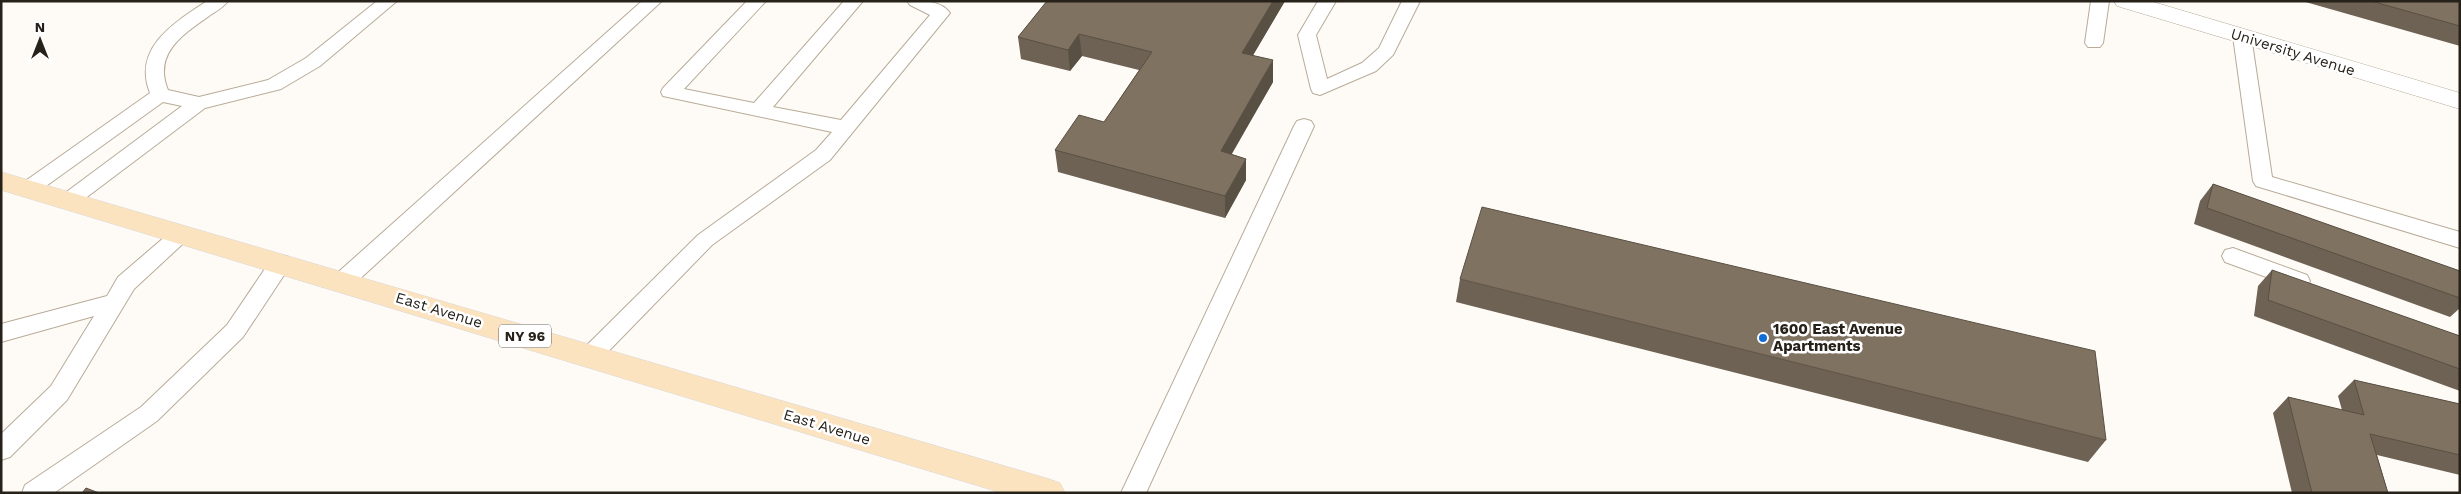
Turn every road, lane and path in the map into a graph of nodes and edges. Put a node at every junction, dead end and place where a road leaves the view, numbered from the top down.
1 (218, 1) edge
2 (388, 1) edge
3 (653, 1) edge
4 (757, 1) edge
5 (854, 1) edge
6 (916, 1) edge
7 (1326, 1) edge
8 (1411, 1) edge
9 (2100, 1) edge
10 (2126, 1) edge
11 (2242, 36) junction
12 (2094, 43) dead end
13 (160, 95) junction
14 (2460, 101) edge
15 (199, 103) junction
16 (759, 110) junction
17 (1304, 126) dead end
18 (846, 128) junction
19 (15, 185) edge
20 (68, 201) junction
21 (181, 234) junction
22 (2460, 240) edge
23 (2233, 256) dead end
24 (281, 263) junction
25 (343, 281) junction
26 (2317, 287) edge
27 (116, 302) junction
28 (1, 333) edge
29 (591, 355) junction
30 (11, 432) edge
31 (1, 450) edge
32 (34, 493) edge
33 (1049, 493) edge
34 (1133, 493) edge

1 - 13 lane
2 - 15 lane
3 - 25 lane
4 - 16 lane
5 - 16 lane
6 - 18 lane
7 - 8 lane
9 - 12 lane
10 - 11 main road, University Avenue
11 - 14 main road, University Avenue
11 - 22 lane
13 - 15 lane
13 - 19 lane
15 - 20 lane
16 - 18 lane
17 - 34 lane
18 - 29 lane
19 - 20 main road, East Avenue / NY 96
20 - 21 main road, East Avenue / NY 96
21 - 24 main road, East Avenue / NY 96
21 - 27 lane
23 - 26 lane
24 - 25 main road, East Avenue / NY 96
24 - 32 lane
25 - 29 main road, East Avenue / NY 96
27 - 28 lane
27 - 30 lane
29 - 33 main road, East Avenue / NY 96
30 - 31 lane

